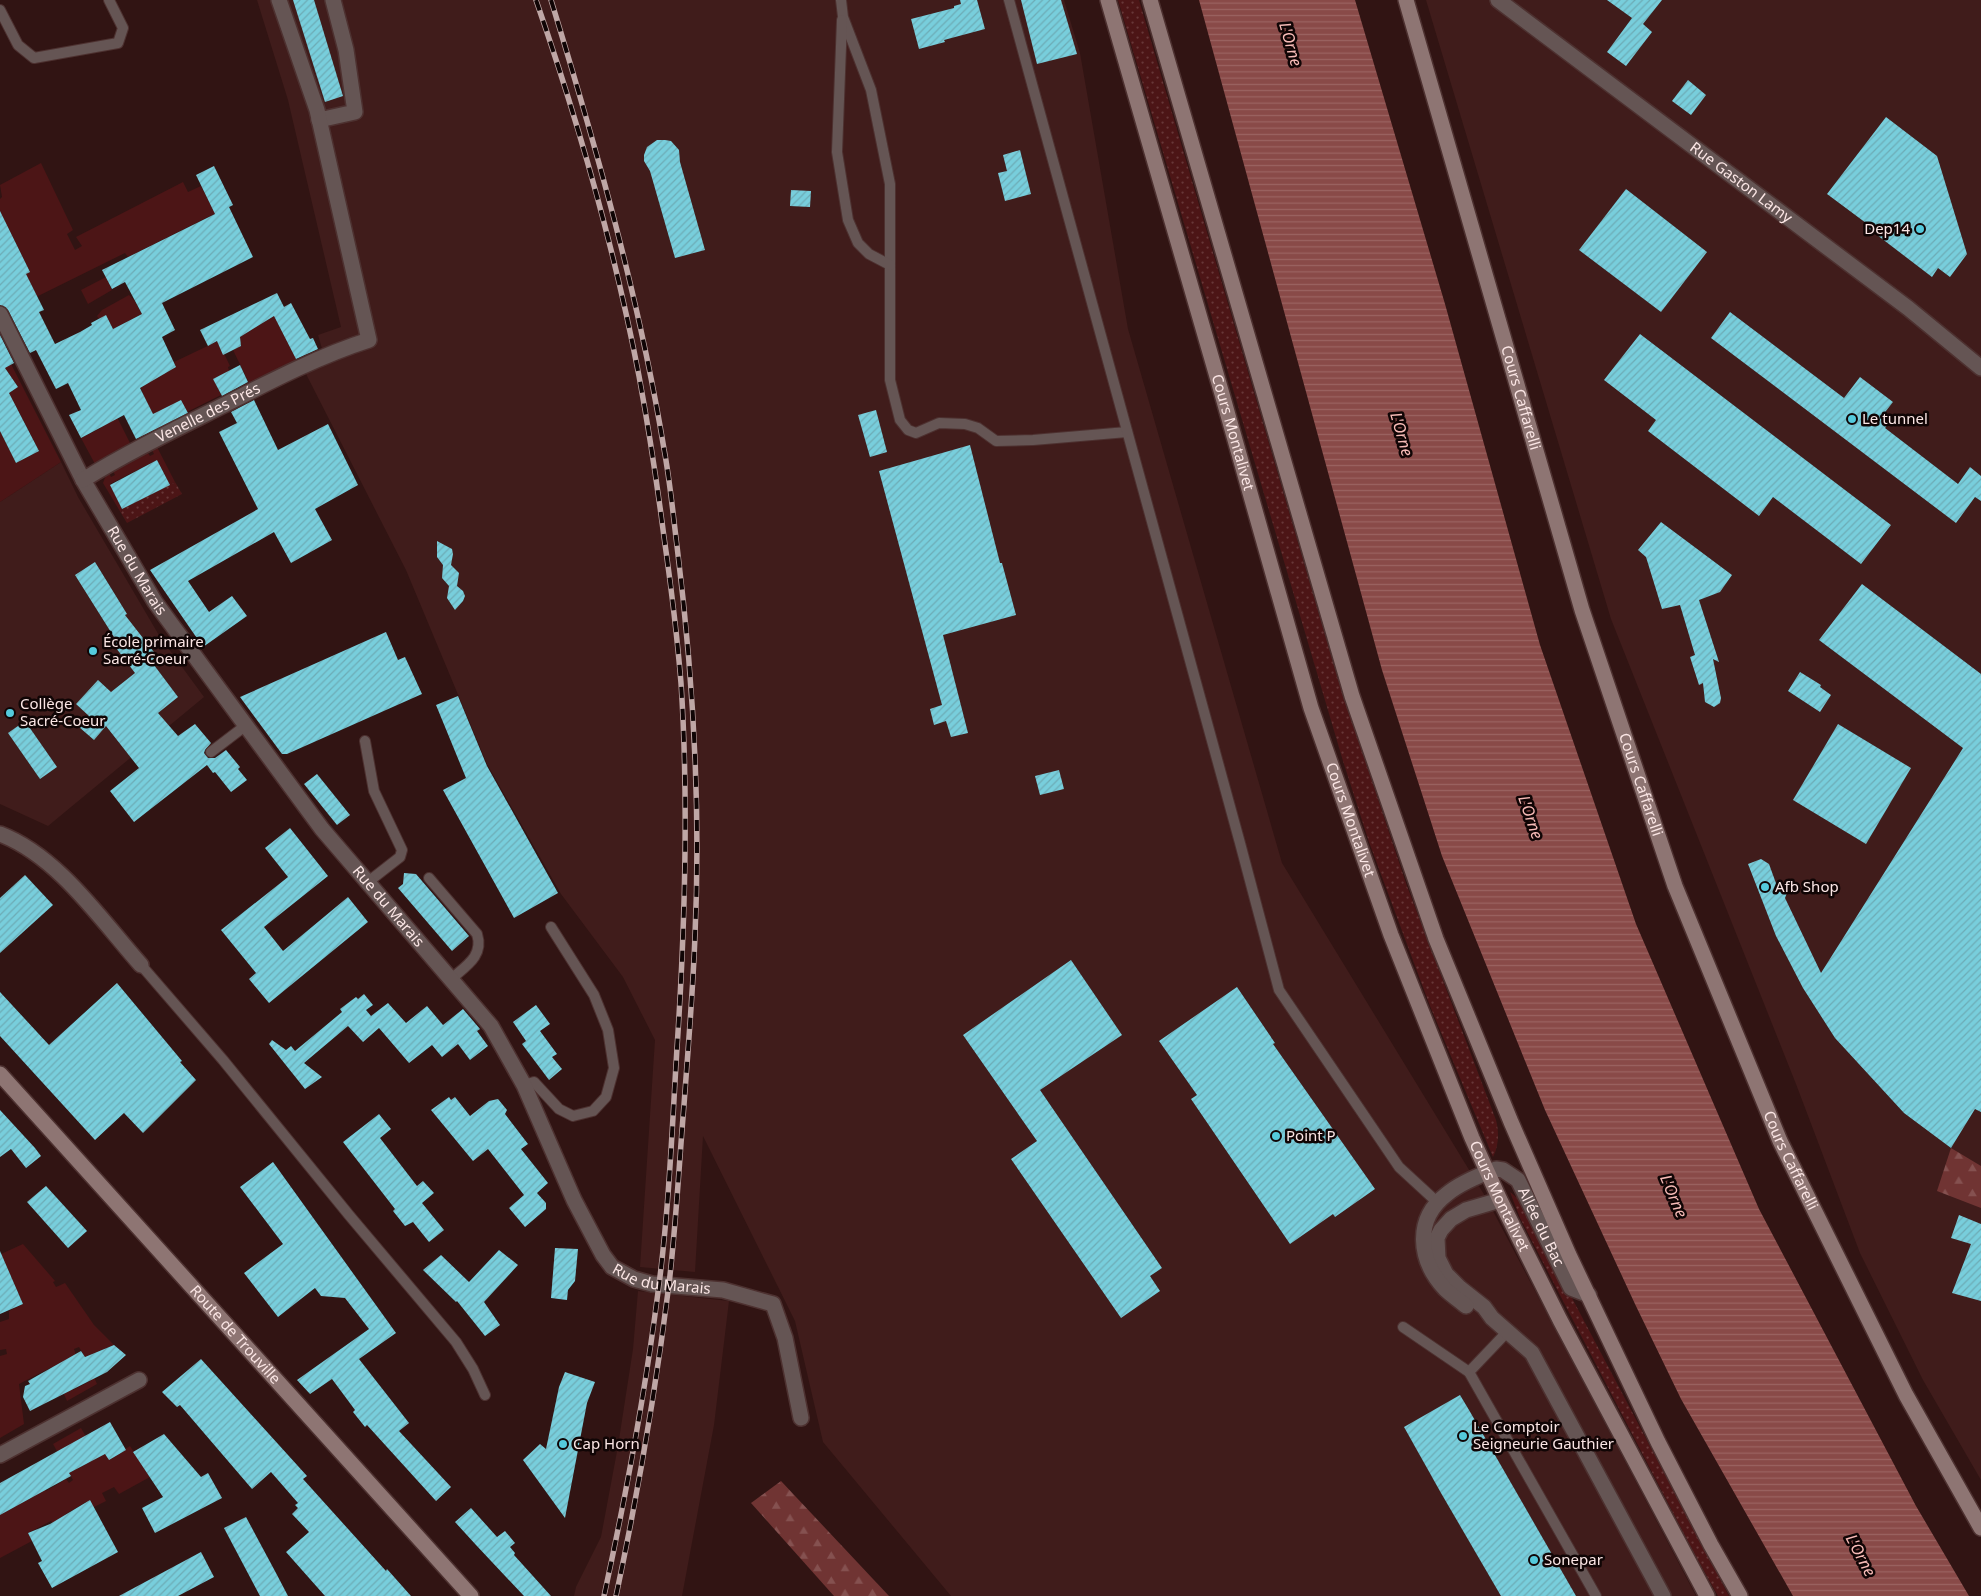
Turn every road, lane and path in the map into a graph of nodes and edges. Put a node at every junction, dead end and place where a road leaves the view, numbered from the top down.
1 (109, 0) edge
2 (279, 0) edge
3 (333, 0) edge
4 (841, 0) edge
5 (1009, 0) edge
6 (1108, 0) edge
7 (1150, 0) edge
8 (1406, 0) edge
9 (1498, 0) edge
10 (0, 10) edge
11 (842, 17) junction
12 (319, 120) junction
13 (890, 265) junction
14 (0, 314) edge
15 (1981, 368) edge
16 (1127, 432) junction
17 (83, 480) junction
18 (245, 726) junction
19 (365, 741) dead end
20 (211, 752) dead end
21 (0, 834) edge
22 (429, 878) dead end
23 (368, 882) junction
24 (551, 927) dead end
25 (141, 965) joint
26 (451, 979) junction
27 (0, 1074) edge
28 (524, 1085) junction
29 (1488, 1172) junction
30 (1500, 1200) junction
31 (1437, 1202) junction
32 (1589, 1295) junction
33 (1492, 1318) junction
34 (1403, 1326) dead end
35 (1508, 1331) junction
36 (1469, 1372) junction
37 (139, 1380) dead end
38 (485, 1395) dead end
39 (801, 1418) dead end
40 (0, 1455) edge
41 (1981, 1528) edge
42 (471, 1596) edge
43 (1596, 1596) edge
44 (1664, 1596) edge
45 (1707, 1596) edge
46 (1740, 1596) edge

1 - 10 lane
2 - 12 street
3 - 12 street
4 - 11 lane
5 - 16 lane
6 - 29 main road, Cours Montalivet
7 - 32 main road
8 - 41 main road, Cours Caffarelli
9 - 15 street, Rue Gaston Lamy
11 - 13 lane
11 - 13 lane
12 - 17 street, Venelle des Prés
13 - 16 lane
14 - 17 street, Rue du Marais
16 - 31 lane
17 - 18 street, Rue du Marais
18 - 20 lane
18 - 23 street, Rue du Marais
19 - 23 lane
21 - 25 street
22 - 26 lane
23 - 26 street, Rue du Marais
24 - 28 lane
25 - 38 lane
26 - 28 street, Rue du Marais
27 - 42 main road, Route de Trouville
28 - 39 street, Rue du Marais
29 - 30 main road, Cours Montalivet
29 - 31 street, Allée du Bac
29 - 32 street, Allée du Bac
30 - 33 street, Allée du Bac
30 - 45 main road, Cours Montalivet
31 - 33 street, Allée du Bac
32 - 46 main road
33 - 35 street, Allée du Bac
34 - 36 lane
35 - 36 lane
35 - 44 street, Allée du Bac
36 - 43 lane
37 - 40 street

